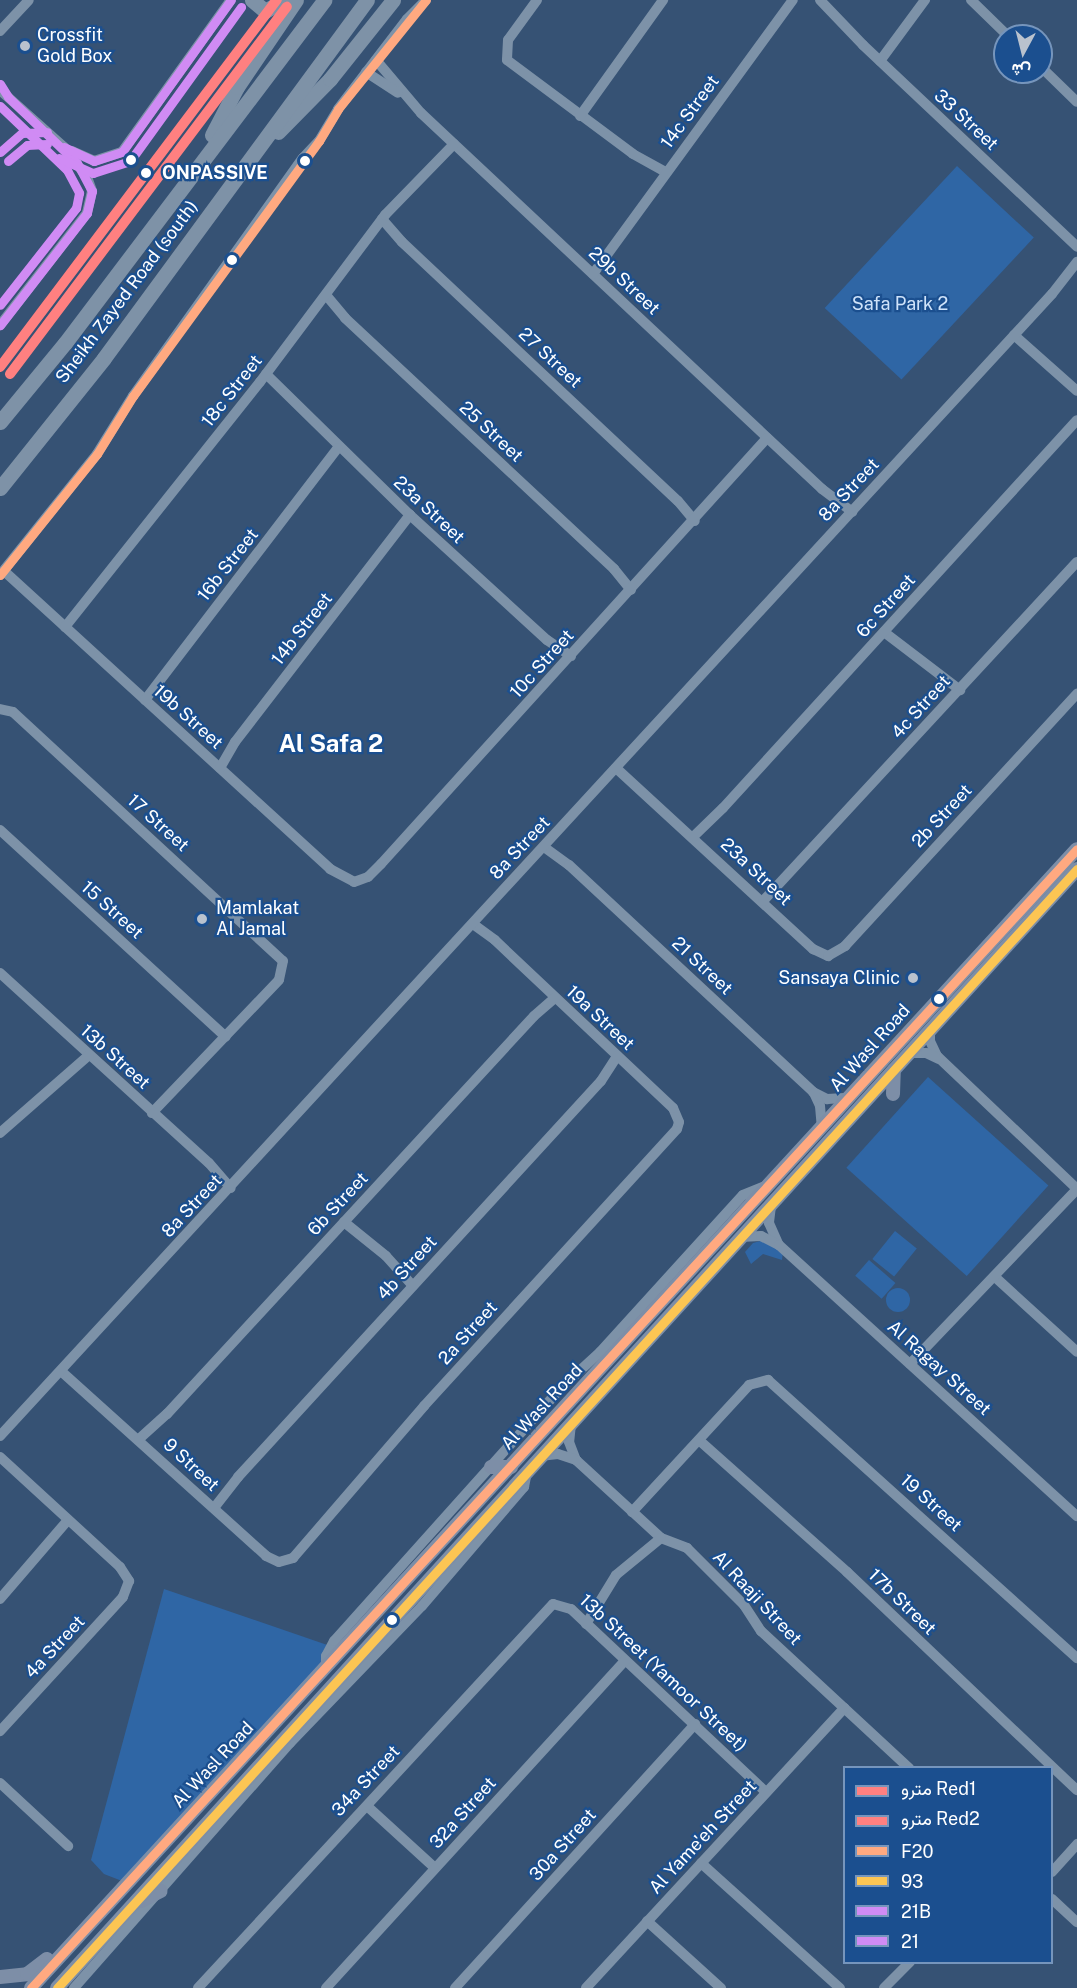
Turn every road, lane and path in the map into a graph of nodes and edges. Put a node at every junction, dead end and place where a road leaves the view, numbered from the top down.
1 (29, 0) edge
2 (231, 0) edge
3 (252, 0) edge
4 (284, 0) edge
5 (296, 0) edge
6 (324, 0) edge
7 (368, 0) edge
8 (393, 0) edge
9 (426, 0) edge
10 (537, 0) edge
11 (663, 0) edge
12 (793, 0) edge
13 (810, 0) edge
14 (820, 0) edge
15 (925, 0) edge
16 (970, 0) edge
17 (834, 16) junction
18 (995, 24) edge
19 (0, 31) edge
20 (376, 60) junction
21 (878, 60) junction
22 (366, 72) junction
23 (1053, 78) edge
24 (0, 84) edge
25 (4, 93) edge
26 (404, 96) junction
27 (1076, 98) edge
28 (578, 114) junction
29 (451, 140) junction
30 (64, 147) junction
31 (257, 149) junction
32 (205, 154) junction
33 (663, 176) junction
34 (379, 222) junction
35 (1077, 247) edge
36 (1077, 262) edge
37 (589, 270) junction
38 (1077, 270) edge
39 (1053, 292) junction
40 (323, 298) junction
41 (0, 326) edge
42 (1017, 331) junction
43 (263, 378) junction
44 (1077, 391) edge
45 (0, 423) edge
46 (1076, 423) edge
47 (767, 438) junction
48 (777, 447) junction
49 (342, 451) junction
50 (749, 462) junction
51 (0, 488) edge
52 (849, 515) junction
53 (413, 518) junction
54 (698, 518) junction
55 (1077, 562) edge
56 (2, 573) edge
57 (634, 587) junction
58 (65, 627) junction
59 (887, 629) junction
60 (568, 660) junction
61 (957, 693) junction
62 (1077, 694) edge
63 (142, 697) junction
64 (1, 709) edge
65 (235, 742) junction
66 (211, 760) junction
67 (619, 765) junction
68 (220, 768) junction
69 (0, 830) edge
70 (696, 838) junction
71 (547, 843) junction
72 (1077, 849) edge
73 (1077, 869) edge
74 (354, 882) joint
75 (765, 903) junction
76 (477, 920) junction
77 (828, 956) joint
78 (0, 973) edge
79 (552, 995) junction
80 (930, 1030) junction
81 (229, 1034) junction
82 (86, 1052) junction
83 (909, 1053) junction
84 (621, 1060) junction
85 (941, 1060) junction
86 (894, 1070) junction
87 (813, 1092) junction
88 (893, 1095) dead end
89 (849, 1098) junction
90 (155, 1116) junction
91 (679, 1122) joint
92 (822, 1127) junction
93 (0, 1133) edge
94 (773, 1183) junction
95 (233, 1185) junction
96 (1077, 1189) edge
97 (771, 1204) junction
98 (347, 1219) junction
99 (740, 1237) junction
100 (779, 1245) junction
101 (995, 1277) junction
102 (416, 1283) junction
103 (1077, 1352) edge
104 (913, 1367) junction
105 (65, 1369) junction
106 (571, 1422) junction
107 (12, 1427) junction
108 (0, 1436) edge
109 (700, 1441) junction
110 (142, 1442) junction
111 (0, 1447) edge
112 (540, 1456) junction
113 (0, 1457) edge
114 (576, 1460) junction
115 (491, 1467) junction
116 (511, 1467) junction
117 (527, 1470) junction
118 (211, 1506) junction
119 (632, 1512) junction
120 (1077, 1516) edge
121 (71, 1522) junction
122 (661, 1538) junction
123 (279, 1563) joint
124 (1, 1595) edge
125 (562, 1604) joint
126 (586, 1624) junction
127 (1077, 1658) edge
128 (625, 1660) junction
129 (326, 1668) junction
130 (844, 1708) junction
131 (695, 1724) junction
132 (0, 1731) edge
133 (908, 1766) edge
134 (1052, 1766) edge
135 (1053, 1767) edge
136 (0, 1783) edge
137 (1077, 1790) edge
138 (766, 1792) junction
139 (367, 1806) junction
140 (1077, 1845) edge
141 (68, 1846) dead end
142 (701, 1863) junction
143 (435, 1868) junction
144 (1053, 1871) edge
145 (161, 1891) junction
146 (1053, 1900) edge
147 (133, 1905) junction
148 (647, 1921) junction
149 (92, 1922) junction
150 (1077, 1922) edge
151 (80, 1935) junction
152 (908, 1964) edge
153 (0, 1977) edge
154 (64, 1986) edge
155 (588, 1987) edge
156 (31, 1988) edge
157 (41, 1988) edge
158 (198, 1988) edge
159 (326, 1988) edge
160 (455, 1988) edge
161 (721, 1988) edge
162 (840, 1988) edge
163 (885, 1988) edge

1 - 19 street
2 - 30 street
3 - 4 highway
5 - 32 highway
6 - 32 highway
7 - 31 highway, Sheikh Zayed Road (south)
8 - 31 highway
9 - 20 street
10 - 28 street
11 - 28 street
12 - 33 street, 14c Street
13 - 17 street, 33 Street
14 - 17 street, 33 Street
15 - 21 street
16 - 18 street
17 - 21 street, 33 Street
20 - 22 street
20 - 26 street, 29b Street
21 - 35 street, 33 Street
22 - 26 street, 29b Street
22 - 56 street
23 - 27 street
24 - 25 street
25 - 30 street
26 - 29 street, 29b Street
28 - 33 street
29 - 34 street, 18c Street
29 - 37 street, 29b Street
30 - 41 street
31 - 51 highway, Sheikh Zayed Road (south)
32 - 45 highway
33 - 37 street, 14c Street
34 - 40 street, 18c Street
34 - 54 street, 27 Street
36 - 39 street, 8a Street
37 - 47 street, 29b Street
38 - 39 street, 8a Street
39 - 42 street, 8a Street
40 - 43 street, 18c Street
40 - 57 street, 25 Street
42 - 44 street
42 - 52 street, 8a Street
43 - 49 street, 23a Street
43 - 58 street, 18c Street
46 - 59 street, 6c Street
47 - 48 street, 29b Street
47 - 50 street, 10c Street
48 - 50 street, 10c Street
48 - 52 street, 29b Street
49 - 53 street, 23a Street
49 - 63 street, 16b Street
50 - 54 street, 10c Street
52 - 67 street, 8a Street
53 - 60 street, 23a Street
53 - 65 street, 14b Street
54 - 57 street, 10c Street
55 - 61 street, 4c Street
56 - 58 street, 19b Street
57 - 60 street, 10c Street
58 - 63 street, 19b Street
59 - 61 street
59 - 70 street, 6c Street
60 - 74 street, 10c Street
61 - 75 street, 4c Street
62 - 77 street, 2b Street
63 - 66 street, 19b Street
64 - 81 street, 17 Street
65 - 66 street, 14b Street
65 - 68 street, 14b Street
66 - 68 street, 19b Street
67 - 70 street, 23a Street
67 - 71 street, 8a Street
68 - 74 street, 19b Street
69 - 81 street, 15 Street
70 - 75 street, 23a Street
71 - 76 street, 8a Street
71 - 87 street, 21 Street
72 - 89 main road, Al Wasl Road
73 - 80 main road, Al Wasl Road
75 - 77 street, 23a Street
76 - 79 street, 19a Street
76 - 95 street, 8a Street
78 - 82 street, 13b Street
79 - 84 street, 19a Street
79 - 98 street, 6b Street
80 - 83 main road, Al Wasl Road
80 - 85 street
81 - 90 street
82 - 90 street, 13b Street
82 - 93 street
83 - 85 street
83 - 86 main road, Al Wasl Road
84 - 91 street, 19a Street
84 - 102 street, 4b Street
85 - 96 street
86 - 88 main road
86 - 97 main road, Al Wasl Road
87 - 89 street
87 - 92 street
89 - 92 main road, Al Wasl Road
90 - 95 street, 13b Street
91 - 123 street, 2a Street
92 - 94 main road, Al Wasl Road
94 - 115 street
94 - 116 main road, Al Wasl Road
95 - 105 street, 8a Street
96 - 101 street
97 - 99 main road, Al Wasl Road
97 - 100 street, Al Ragay Street
98 - 102 street
98 - 110 street, 6b Street
99 - 100 street, Al Ragay Street
99 - 106 main road, Al Wasl Road
100 - 104 street, Al Ragay Street
101 - 103 street
101 - 104 street
102 - 118 street, 4b Street
104 - 120 street, Al Ragay Street
105 - 107 street, 8a Street
105 - 110 street, 9 Street
106 - 112 main road, Al Wasl Road
106 - 114 street
107 - 108 street, 8a Street
107 - 111 street, 8a Street
109 - 119 street
109 - 127 street, 19 Street
109 - 134 street, 17b Street
110 - 118 street, 9 Street
112 - 114 street
112 - 117 main road, Al Wasl Road
113 - 121 street
114 - 119 street, Al Raaji Street
115 - 116 main road
115 - 129 street
116 - 129 main road, Al Wasl Road
117 - 145 street, Al Wasl Road
117 - 147 main road, Al Wasl Road
118 - 123 street, 9 Street
119 - 122 street, Al Raaji Street
121 - 124 street
121 - 132 street, 4a Street
122 - 126 street
122 - 130 street, Al Raaji Street
125 - 126 street, 13b Street (Yamoor Street)
125 - 139 street, 34a Street
126 - 128 street, 13b Street (Yamoor Street)
128 - 131 street, 13b Street (Yamoor Street)
128 - 143 street, 32a Street
129 - 149 main road, Al Wasl Road
130 - 133 street, Al Raaji Street
130 - 138 street, Al Yame'eh Street
131 - 138 street, 13b Street (Yamoor Street)
131 - 160 street, 30a Street
135 - 137 street, 17b Street
136 - 141 street
138 - 142 street, Al Yame'eh Street
139 - 143 street
139 - 158 street, 34a Street
140 - 144 street
142 - 148 street, Al Yame'eh Street
142 - 162 street
143 - 159 street, 32a Street
145 - 147 main road
145 - 154 street, Al Wasl Road
146 - 150 street
147 - 154 main road, Al Wasl Road
148 - 155 street, Al Yame'eh Street
148 - 161 street
149 - 151 main road, Al Wasl Road
149 - 157 main road
151 - 153 main road
151 - 156 main road, Al Wasl Road
152 - 163 street

